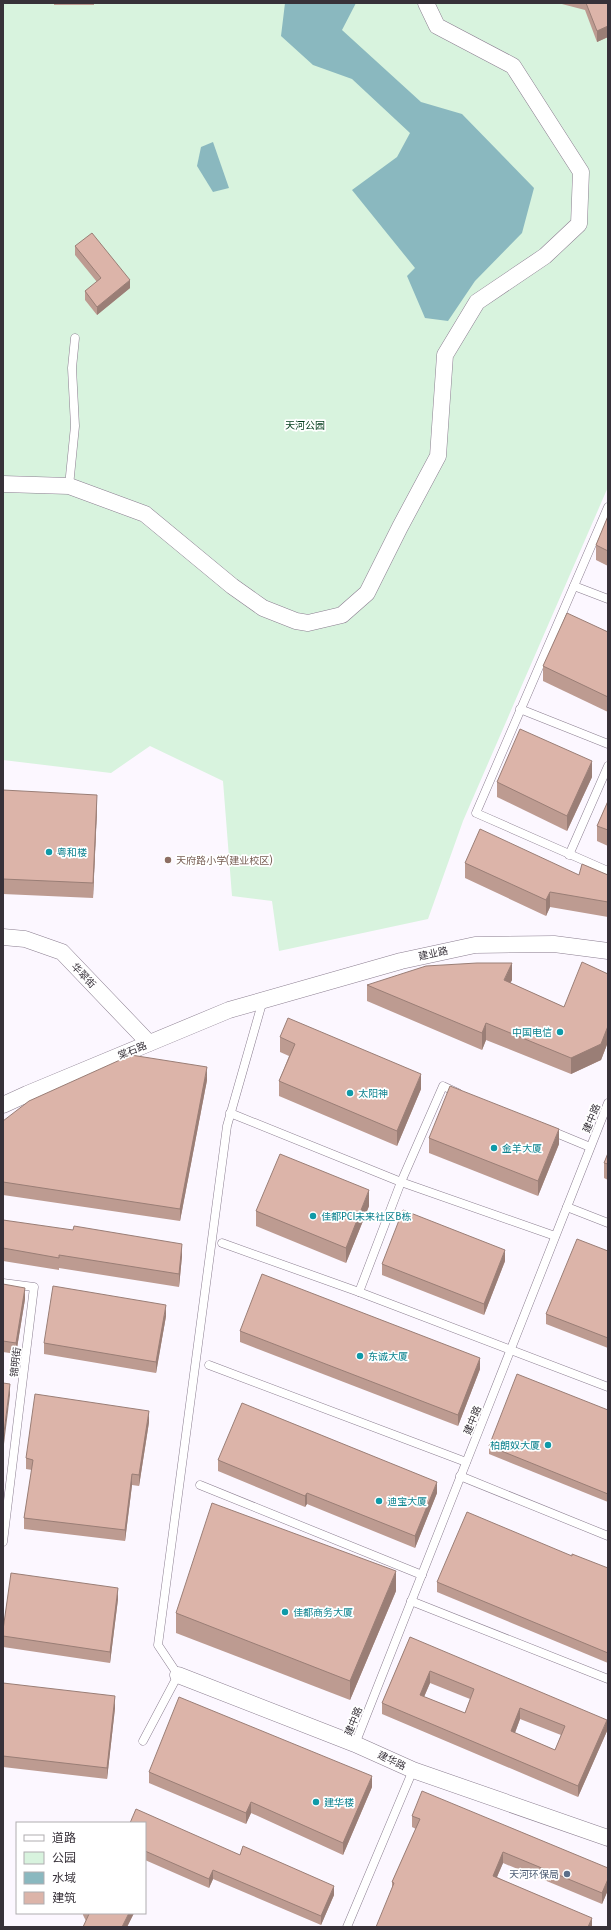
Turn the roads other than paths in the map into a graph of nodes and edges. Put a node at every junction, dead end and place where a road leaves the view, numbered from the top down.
1 (426, 3) edge
2 (75, 338) dead end
3 (3, 484) edge
4 (69, 486) junction
5 (608, 507) edge
6 (574, 586) junction
7 (608, 599) edge
8 (520, 709) junction
9 (608, 744) edge
10 (608, 766) edge
11 (569, 855) junction
12 (608, 871) edge
13 (3, 938) edge
14 (608, 952) edge
15 (263, 1000) junction
16 (149, 1043) junction
17 (465, 1096) edge
18 (608, 1103) edge
19 (3, 1105) edge
20 (230, 1113) junction
21 (539, 1126) edge
22 (590, 1147) junction
23 (401, 1182) junction
24 (567, 1207) junction
25 (608, 1223) edge
26 (555, 1236) junction
27 (222, 1243) dead end
28 (3, 1283) edge
29 (359, 1292) junction
30 (511, 1349) junction
31 (209, 1365) dead end
32 (608, 1388) edge
33 (466, 1462) junction
34 (460, 1476) junction
35 (200, 1485) dead end
36 (608, 1536) edge
37 (3, 1542) edge
38 (422, 1575) junction
39 (411, 1600) junction
40 (178, 1675) junction
41 (608, 1679) edge
42 (143, 1741) dead end
43 (355, 1744) junction
44 (413, 1770) junction
45 (607, 1836) edge
46 (347, 1927) edge

1 - 4 street
2 - 4 lane
3 - 4 street
5 - 6 lane
6 - 7 lane
6 - 8 lane
8 - 9 lane
8 - 11 lane
10 - 11 lane
11 - 12 lane
13 - 16 street, 华翠街
14 - 15 street, 建业路
15 - 16 street, 棠石路
15 - 20 lane
16 - 19 street, 棠石路
17 - 23 lane
18 - 22 lane, 建中路
20 - 23 lane
20 - 40 lane
21 - 22 lane
22 - 24 lane, 建中路
23 - 26 lane
23 - 29 lane
24 - 25 lane
24 - 26 lane, 建中路
26 - 30 lane, 建中路
27 - 29 lane
28 - 37 lane, 锦明街
29 - 30 lane
30 - 32 lane
30 - 33 lane, 建中路
31 - 33 lane
33 - 34 lane, 建中路
34 - 36 lane
34 - 38 lane, 建中路
35 - 38 lane
38 - 39 lane, 建中路
39 - 41 lane
39 - 43 lane, 建中路
40 - 42 lane
40 - 43 street, 建华路
43 - 44 street, 建华路
44 - 45 street, 建华路
44 - 46 lane

